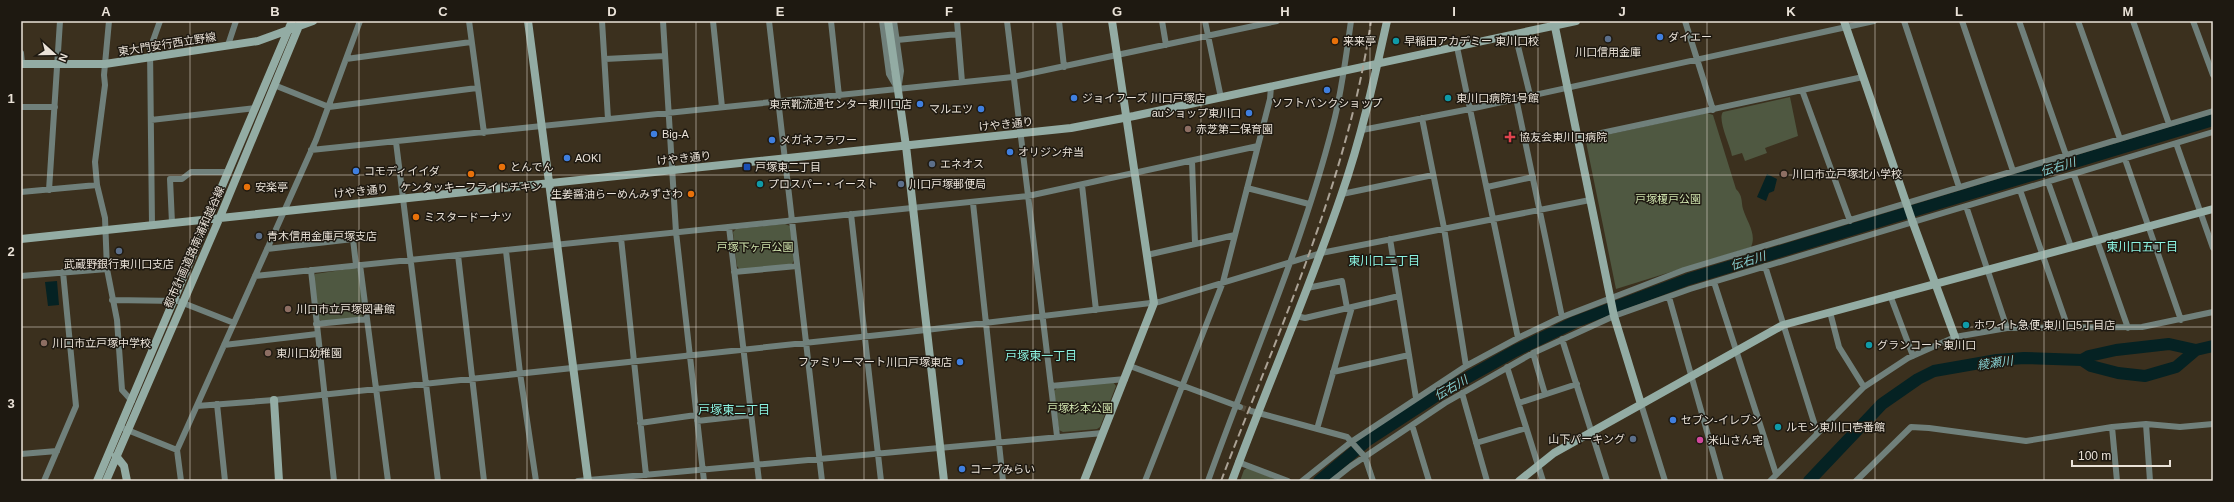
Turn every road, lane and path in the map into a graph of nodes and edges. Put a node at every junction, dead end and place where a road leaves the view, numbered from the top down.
1 (60, 21) edge
2 (109, 21) edge
3 (160, 21) edge
4 (236, 21) edge
5 (312, 21) edge
6 (360, 21) edge
7 (469, 21) edge
8 (528, 21) edge
9 (602, 21) edge
10 (663, 21) edge
11 (713, 21) edge
12 (769, 21) edge
13 (831, 21) edge
14 (882, 21) edge
15 (888, 21) edge
16 (894, 21) edge
17 (957, 21) edge
18 (1007, 21) edge
19 (1059, 21) edge
20 (1112, 21) edge
21 (1162, 21) edge
22 (1205, 21) edge
23 (1277, 21) edge
24 (1351, 21) edge
25 (1387, 21) edge
26 (1576, 21) edge
27 (1685, 21) edge
28 (1874, 21) edge
29 (1904, 21) edge
30 (1962, 21) edge
31 (2018, 21) edge
32 (2078, 21) edge
33 (2134, 21) edge
34 (2193, 21) edge
35 (297, 22) edge
36 (1268, 22) edge
37 (1554, 23) edge
38 (1845, 24) edge
39 (288, 30) junction
40 (958, 34) junction
41 (1515, 34) junction
42 (1208, 36) junction
43 (897, 40) junction
44 (471, 42) junction
45 (228, 45) junction
46 (1166, 45) junction
47 (1457, 47) junction
48 (21, 53) edge
49 (1117, 55) junction
50 (665, 56) junction
51 (150, 57) junction
52 (604, 59) junction
53 (346, 60) junction
54 (1697, 60) junction
55 (21, 64) edge
56 (106, 64) junction
57 (1378, 64) junction
58 (59, 65) junction
59 (1064, 67) junction
60 (1344, 71) junction
61 (2213, 75) edge
62 (1013, 77) junction
63 (1863, 77) junction
64 (962, 82) junction
65 (274, 85) junction
66 (1271, 87) junction
67 (1567, 87) junction
68 (477, 88) junction
69 (898, 89) junction
70 (1802, 90) junction
71 (1530, 95) junction
72 (839, 96) junction
73 (1221, 98) junction
74 (1516, 98) junction
75 (779, 101) junction
76 (55, 107) junction
77 (329, 107) junction
78 (722, 107) junction
79 (21, 108) edge
80 (256, 108) junction
81 (1470, 109) junction
82 (1713, 110) junction
83 (2213, 111) edge
84 (669, 113) junction
85 (1126, 118) junction
86 (1422, 118) junction
87 (608, 119) junction
88 (151, 120) junction
89 (2169, 124) junction
90 (542, 127) junction
91 (1362, 130) junction
92 (2213, 132) edge
93 (484, 133) junction
94 (1020, 134) junction
95 (1578, 138) junction
96 (2120, 139) junction
97 (396, 142) junction
98 (2176, 143) junction
99 (906, 146) junction
100 (1258, 146) junction
101 (311, 150) junction
102 (2066, 155) junction
103 (785, 159) junction
104 (2125, 159) junction
105 (1192, 161) junction
106 (672, 170) junction
107 (2013, 171) junction
108 (228, 172) junction
109 (1135, 173) junction
110 (1433, 175) junction
111 (2074, 175) junction
112 (1534, 177) junction
113 (2048, 182) junction
114 (550, 183) junction
115 (97, 185) junction
116 (1082, 185) junction
117 (1487, 187) junction
118 (1959, 187) junction
119 (1247, 188) junction
120 (49, 190) junction
121 (2020, 190) junction
122 (21, 192) edge
123 (1342, 194) junction
124 (1028, 196) junction
125 (404, 198) junction
126 (1590, 200) junction
127 (973, 202) junction
128 (1309, 204) junction
129 (1907, 204) junction
130 (1966, 206) junction
131 (913, 208) junction
132 (2213, 209) edge
133 (283, 211) junction
134 (1541, 211) junction
135 (2201, 212) junction
136 (851, 214) junction
137 (220, 217) junction
138 (208, 219) junction
139 (792, 220) junction
140 (1492, 220) junction
141 (1850, 221) junction
142 (172, 223) junction
143 (1913, 223) junction
144 (152, 225) junction
145 (2148, 226) junction
146 (729, 227) junction
147 (1444, 228) junction
148 (104, 230) junction
149 (676, 232) junction
150 (1235, 235) junction
151 (621, 238) junction
152 (21, 239) edge
153 (1390, 239) junction
154 (2096, 240) junction
155 (1195, 243) junction
156 (557, 245) junction
157 (2071, 247) junction
158 (2213, 248) edge
159 (266, 249) junction
160 (506, 251) junction
161 (1321, 253) junction
162 (2043, 254) junction
163 (458, 255) junction
164 (1147, 255) junction
165 (411, 260) junction
166 (1290, 263) junction
167 (358, 265) junction
168 (797, 266) junction
169 (1765, 266) junction
170 (107, 269) junction
171 (311, 270) junction
172 (1987, 270) junction
173 (63, 272) junction
174 (734, 272) junction
175 (21, 276) edge
176 (255, 276) junction
177 (1223, 282) junction
178 (1714, 282) junction
179 (1934, 284) junction
180 (1307, 288) junction
181 (1890, 295) junction
182 (1399, 296) junction
183 (1669, 297) junction
184 (1610, 298) junction
185 (112, 300) junction
186 (173, 302) junction
187 (182, 302) junction
188 (1154, 303) junction
189 (1350, 307) junction
190 (1096, 310) junction
191 (1830, 312) junction
192 (2213, 312) edge
193 (1614, 315) junction
194 (1043, 316) junction
195 (1296, 316) junction
196 (1562, 317) junction
197 (367, 319) junction
198 (2181, 320) junction
199 (985, 322) junction
200 (234, 323) junction
201 (316, 324) junction
202 (1783, 325) junction
203 (2007, 328) junction
204 (2068, 328) junction
205 (2128, 328) junction
206 (926, 330) junction
207 (317, 334) junction
208 (863, 335) junction
209 (1955, 337) junction
210 (1518, 338) junction
211 (1562, 339) junction
212 (806, 341) junction
213 (224, 345) junction
214 (743, 348) junction
215 (1735, 352) junction
216 (1533, 353) junction
217 (690, 354) junction
218 (1409, 355) junction
219 (1913, 356) junction
220 (634, 360) junction
221 (1130, 366) junction
222 (1466, 366) junction
223 (574, 367) junction
224 (1507, 367) junction
225 (1333, 372) junction
226 (520, 373) junction
227 (1690, 377) junction
228 (473, 378) junction
229 (1125, 379) junction
230 (425, 383) junction
231 (1577, 384) junction
232 (1051, 386) junction
233 (1182, 386) junction
234 (1864, 387) junction
235 (375, 388) junction
236 (1462, 393) junction
237 (324, 394) junction
238 (1545, 394) junction
239 (1416, 398) junction
240 (274, 400) junction
241 (132, 401) junction
242 (1519, 403) junction
243 (216, 404) junction
244 (1641, 404) junction
245 (197, 406) junction
246 (1238, 406) junction
247 (1254, 413) junction
248 (751, 415) junction
249 (697, 418) junction
250 (640, 423) junction
251 (2146, 424) junction
252 (2213, 424) edge
253 (1412, 425) junction
254 (2112, 427) junction
255 (124, 428) junction
256 (1526, 428) junction
257 (1317, 429) junction
258 (1591, 432) junction
259 (1817, 432) junction
260 (1103, 433) junction
261 (1057, 436) junction
262 (998, 441) junction
263 (1352, 443) junction
264 (1476, 443) junction
265 (940, 448) junction
266 (177, 450) junction
267 (57, 451) junction
268 (878, 453) junction
269 (21, 454) edge
270 (116, 456) junction
271 (1364, 456) junction
272 (819, 459) junction
273 (1238, 462) junction
274 (757, 464) junction
275 (1538, 464) junction
276 (702, 470) junction
277 (1776, 474) junction
278 (646, 475) junction
279 (44, 481) edge
280 (97, 481) edge
281 (106, 481) edge
282 (127, 481) edge
283 (181, 481) edge
284 (225, 481) edge
285 (279, 481) edge
286 (334, 481) edge
287 (388, 481) edge
288 (438, 481) edge
289 (484, 481) edge
290 (536, 481) edge
291 (578, 481) edge
292 (588, 481) edge
293 (704, 481) edge
294 (759, 481) edge
295 (822, 481) edge
296 (882, 481) edge
297 (944, 481) edge
298 (1003, 481) edge
299 (1084, 481) edge
300 (1145, 481) edge
301 (1208, 481) edge
302 (1232, 481) edge
303 (1288, 481) edge
304 (1302, 481) edge
305 (1332, 481) edge
306 (1373, 481) edge
307 (1429, 481) edge
308 (1487, 481) edge
309 (1519, 481) edge
310 (1543, 481) edge
311 (1607, 481) edge
312 (1665, 481) edge
313 (1721, 481) edge
314 (1770, 481) edge
315 (1856, 481) edge
316 (2117, 481) edge
317 (2150, 481) edge

1 - 58 street
2 - 56 street
3 - 51 street
4 - 45 street
5 - 35 street, 東大門安行西立野線
6 - 53 street
7 - 44 street
8 - 90 street
9 - 52 street
10 - 50 street
11 - 78 street
12 - 75 street
13 - 72 street
14 - 69 street
15 - 69 street
16 - 43 street
17 - 40 street
18 - 62 street
19 - 59 street
20 - 49 street
21 - 46 street
22 - 42 street
23 - 36 street
24 - 60 street
25 - 57 street
26 - 37 street
27 - 54 street
28 - 38 street
29 - 118 street
30 - 107 street
31 - 102 street
32 - 96 street
33 - 89 street
34 - 61 street
35 - 39 street, 東大門安行西立野線
35 - 65 street, 都市計画道路南浦和越谷線
36 - 42 street
37 - 41 street
37 - 67 street
38 - 54 street
38 - 63 street
39 - 45 street, 東大門安行西立野線
39 - 80 street, 都市計画道路南浦和越谷線
40 - 43 street
40 - 64 street
41 - 47 street
41 - 71 street
42 - 46 street
42 - 73 street
43 - 69 street
44 - 53 street
44 - 68 street
45 - 51 street, 東大門安行西立野線
46 - 49 street
47 - 57 street
47 - 81 street
48 - 55 street
49 - 59 street
49 - 85 street
50 - 52 street
50 - 84 street
51 - 56 street, 東大門安行西立野線
51 - 88 street
52 - 87 street
53 - 77 street
54 - 67 street
54 - 82 street
55 - 58 street, 東大門安行西立野線
56 - 58 street, 東大門安行西立野線
56 - 115 street
57 - 60 street, けやき通り
57 - 91 street
58 - 76 street
59 - 62 street
60 - 66 street, けやき通り
60 - 128 street
62 - 64 street
62 - 94 street
63 - 70 street
63 - 129 street
64 - 69 street
65 - 77 street
65 - 137 street, 都市計画道路南浦和越谷線
66 - 73 street, けやき通り
66 - 100 street
67 - 71 street
67 - 95 street
68 - 77 street
68 - 93 street
69 - 72 street
69 - 99 street
70 - 82 street
70 - 141 street
71 - 74 street
72 - 75 street
73 - 85 street, けやき通り
74 - 81 street
74 - 112 street
75 - 78 street
75 - 103 street
76 - 79 street
76 - 120 street
77 - 101 street
78 - 84 street
80 - 88 street
80 - 108 street, 都市計画道路南浦和越谷線
81 - 86 street
81 - 117 street
82 - 95 street
83 - 89 street
84 - 87 street
84 - 106 street
85 - 94 street, けやき通り
85 - 109 street
86 - 91 street
86 - 110 street
87 - 90 street
88 - 144 street
89 - 96 street
90 - 93 street
90 - 114 street
91 - 123 street
92 - 98 street
93 - 97 street
94 - 99 street, けやき通り
94 - 124 street
95 - 126 street
96 - 102 street
97 - 101 street
97 - 125 street
98 - 104 street
98 - 135 street
99 - 103 street, けやき通り
99 - 131 street
100 - 105 street
100 - 119 street
101 - 133 street
102 - 107 street
103 - 106 street, けやき通り
103 - 139 street
104 - 111 street
104 - 145 street
105 - 109 street
105 - 155 street
106 - 114 street, けやき通り
106 - 149 street
107 - 118 street
108 - 138 street, 都市計画道路南浦和越谷線
108 - 142 street
109 - 116 street
109 - 164 street
110 - 123 street
110 - 147 street
111 - 113 street
111 - 154 street
112 - 117 street
112 - 134 street
113 - 121 street
113 - 157 street
114 - 125 street, けやき通り
114 - 156 street
115 - 120 street
115 - 148 street
116 - 124 street
116 - 190 street
117 - 140 street
118 - 129 street
119 - 128 street
119 - 150 street
120 - 122 street
121 - 130 street
121 - 162 street
123 - 161 street
124 - 127 street
124 - 194 street
125 - 133 street, けやき通り
125 - 165 street
126 - 134 street
126 - 184 street
127 - 131 street
127 - 199 street
128 - 166 street
129 - 141 street
129 - 143 street
130 - 143 street
130 - 172 street
131 - 136 street
131 - 206 street
132 - 135 street
133 - 137 street, けやき通り
133 - 159 street
134 - 140 street
134 - 196 street
135 - 145 street
135 - 158 street
136 - 139 street
136 - 208 street
137 - 138 street, けやき通り
137 - 187 street, 都市計画道路南浦和越谷線
138 - 142 street, けやき通り
138 - 186 street, 都市計画道路南浦和越谷線
139 - 146 street
139 - 168 street
140 - 147 street
140 - 210 street
141 - 184 street
142 - 144 street, けやき通り
143 - 169 street
143 - 179 street
144 - 148 street, けやき通り
145 - 154 street
145 - 198 street
146 - 149 street
146 - 174 street
147 - 153 street
147 - 222 street
148 - 152 street, けやき通り
148 - 170 street
149 - 151 street
149 - 217 street
150 - 155 street
150 - 177 street
151 - 156 street
151 - 220 street
153 - 161 street
153 - 182 street
154 - 157 street
154 - 205 street
155 - 164 street
156 - 160 street
156 - 223 street
157 - 162 street
159 - 167 street
159 - 176 street
160 - 163 street
160 - 226 street
161 - 166 street
161 - 180 street
162 - 172 street
162 - 204 street
163 - 165 street
163 - 228 street
164 - 188 street
165 - 167 street
165 - 230 street
166 - 177 street
166 - 246 street
167 - 171 street
167 - 197 street
168 - 174 street
168 - 212 street
169 - 178 street
169 - 202 street
170 - 173 street
170 - 185 street
171 - 176 street
171 - 201 street
172 - 179 street
172 - 203 street
173 - 175 street
173 - 267 street
174 - 214 street
176 - 200 street
177 - 188 street
177 - 233 street
178 - 183 street
178 - 215 street
179 - 181 street
179 - 209 street
180 - 189 street
180 - 195 street
181 - 191 street
181 - 219 street
182 - 189 street
182 - 218 street
183 - 193 street
183 - 227 street
184 - 193 street
184 - 196 street
185 - 186 street
185 - 241 street
186 - 187 street
186 - 241 street, 都市計画道路南浦和越谷線
187 - 200 street
187 - 255 street, 都市計画道路南浦和越谷線
188 - 190 street
188 - 221 street
189 - 195 street
189 - 225 street
190 - 194 street
191 - 202 street
191 - 234 street
192 - 198 street
193 - 211 street
193 - 244 street
194 - 199 street
194 - 232 street
195 - 247 street
196 - 210 street
197 - 201 street
197 - 235 street
198 - 205 street
199 - 206 street
199 - 262 street
200 - 213 street
201 - 207 street
202 - 215 street
202 - 259 street
203 - 204 street
203 - 209 street
204 - 205 street
206 - 208 street
206 - 265 street
207 - 213 street
207 - 237 street
208 - 212 street
208 - 268 street
209 - 219 street
210 - 222 street
211 - 216 street
211 - 231 street
212 - 214 street
212 - 272 street
213 - 245 street
214 - 217 street
214 - 248 street
215 - 227 street
215 - 277 street
216 - 224 street
216 - 238 street
217 - 220 street
217 - 249 street
218 - 225 street
218 - 239 street
219 - 234 street
220 - 223 street
220 - 250 street
221 - 229 street
221 - 233 street
222 - 239 street
223 - 226 street
223 - 292 street
224 - 236 street
224 - 242 street
225 - 257 street
226 - 228 street
226 - 290 street
227 - 244 street
227 - 313 street
228 - 230 street
228 - 289 street
229 - 232 street
229 - 260 street
230 - 235 street
230 - 288 street
231 - 238 street
231 - 258 street
232 - 261 street
233 - 246 street
233 - 300 street
234 - 259 street
235 - 237 street
235 - 287 street
236 - 253 street
236 - 264 street
237 - 240 street
237 - 286 street
238 - 242 street
239 - 263 street
240 - 243 street
240 - 285 street
241 - 255 street, 都市計画道路南浦和越谷線
242 - 256 street
243 - 245 street
243 - 284 street
244 - 258 street
244 - 312 street
245 - 266 street
246 - 301 street
247 - 257 street
247 - 273 street
248 - 249 street
248 - 274 street
249 - 250 street
249 - 276 street
250 - 278 street
251 - 252 street
251 - 254 street
251 - 317 street
253 - 271 street
253 - 307 street
254 - 315 street
254 - 316 street
255 - 266 street
255 - 270 street, 都市計画道路南浦和越谷線
255 - 280 street, 都市計画道路南浦和越谷線
256 - 264 street
256 - 275 street
257 - 263 street
258 - 275 street
258 - 311 street
259 - 277 street
260 - 261 street
260 - 299 street
261 - 262 street
262 - 265 street
262 - 298 street
263 - 271 street
263 - 304 street
264 - 308 street
265 - 268 street
265 - 297 street
266 - 283 street
267 - 269 street
267 - 279 street
268 - 272 street
268 - 296 street
270 - 281 street, 都市計画道路南浦和越谷線
270 - 282 street
271 - 305 street
271 - 306 street
272 - 274 street
272 - 295 street
273 - 302 street
273 - 303 street
274 - 276 street
274 - 294 street
275 - 309 street
275 - 310 street
276 - 278 street
276 - 293 street
277 - 314 street
278 - 292 street
291 - 292 street

